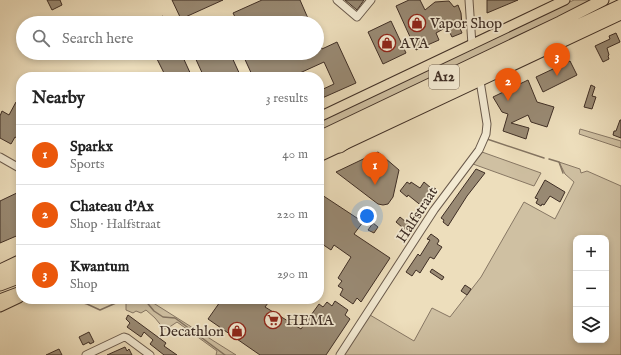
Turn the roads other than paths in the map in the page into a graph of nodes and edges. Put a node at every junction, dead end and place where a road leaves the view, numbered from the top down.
1 (336, 0) edge
2 (371, 0) edge
3 (469, 0) edge
4 (565, 0) edge
5 (603, 0) edge
6 (621, 5) edge
7 (621, 15) edge
8 (472, 45) junction
9 (480, 81) junction
10 (324, 115) edge
11 (383, 117) junction
12 (324, 135) edge
13 (324, 145) edge
14 (340, 147) junction
15 (324, 155) edge
16 (0, 157) edge
17 (16, 166) edge
18 (16, 261) edge
19 (16, 268) edge
20 (0, 269) edge
21 (0, 276) edge
22 (16, 278) edge
23 (0, 285) edge
24 (16, 288) edge
25 (0, 294) edge
26 (16, 294) edge
27 (16, 299) edge
28 (0, 300) edge
29 (0, 307) edge
30 (86, 355) edge
31 (150, 355) edge
32 (340, 355) edge

1 - 2 street
3 - 8 street
4 - 8 main road
5 - 12 highway, A12
6 - 11 highway, A12
7 - 9 main road
8 - 10 main road
9 - 14 main road
9 - 32 street, Halfstraat
11 - 13 highway, A12
11 - 14 highway
14 - 15 main road
16 - 17 street
18 - 20 main road
19 - 21 highway
22 - 23 highway
24 - 25 highway
26 - 28 highway
27 - 29 main road
30 - 31 street

